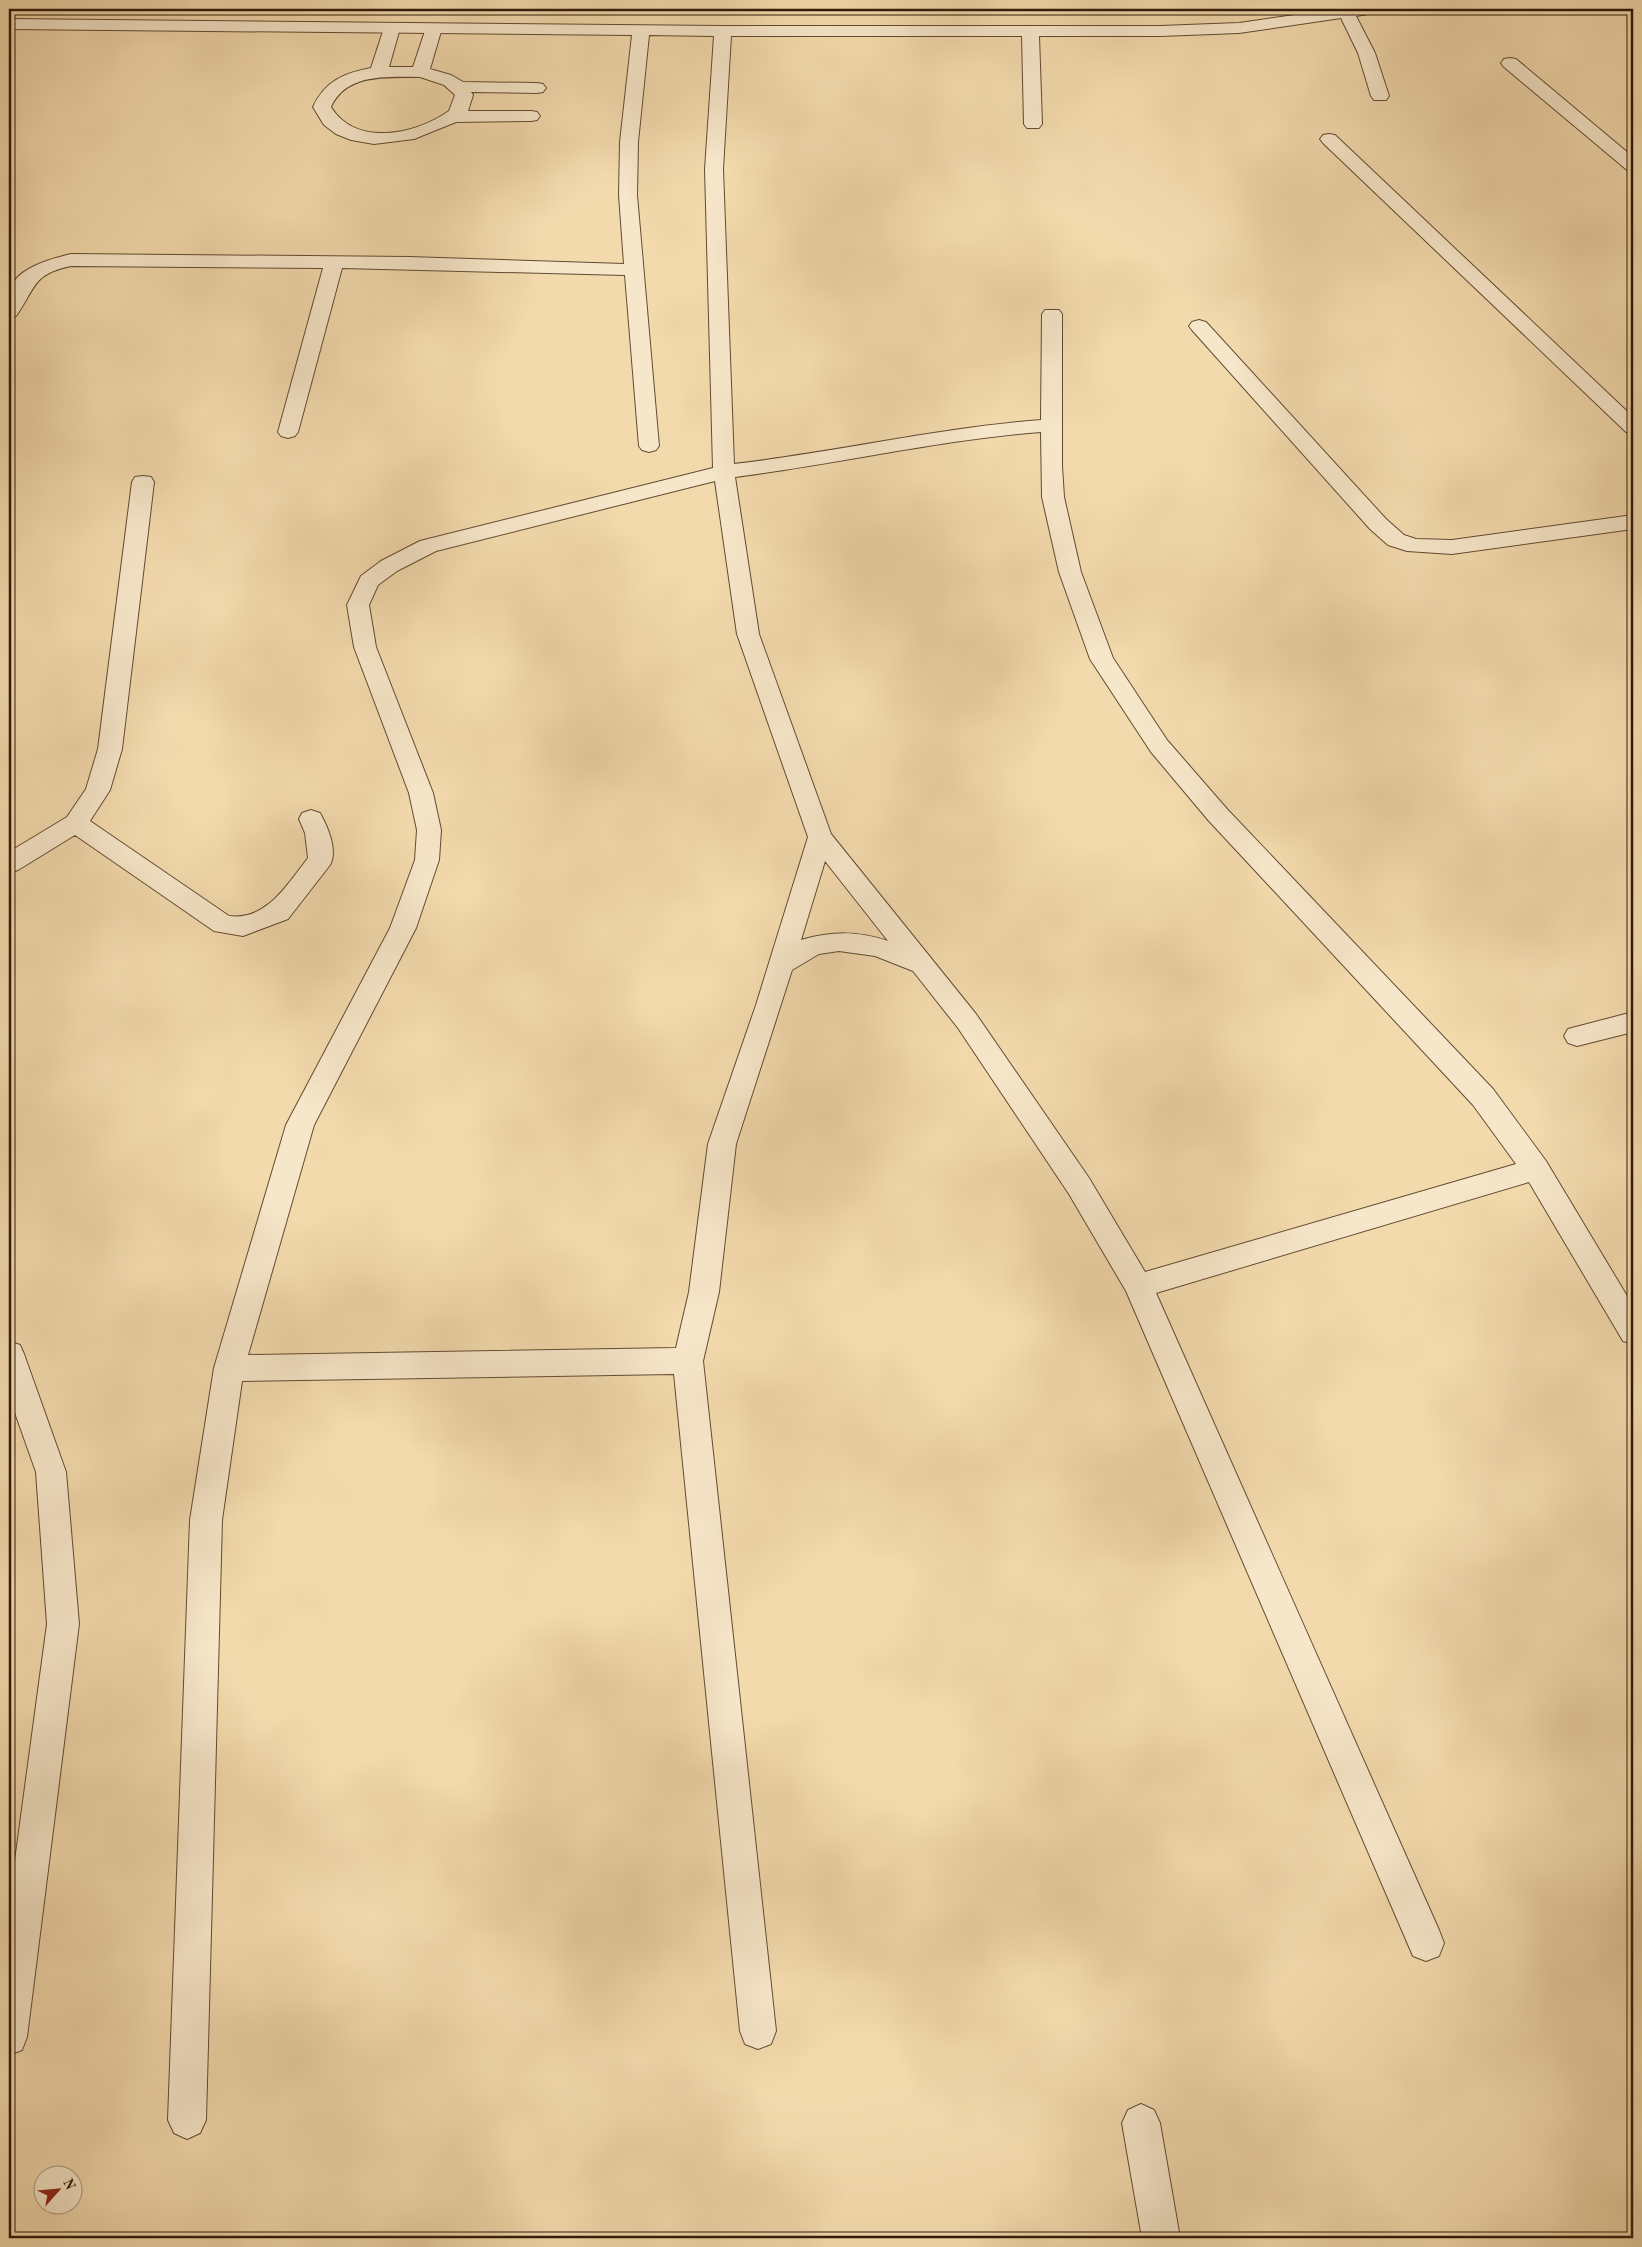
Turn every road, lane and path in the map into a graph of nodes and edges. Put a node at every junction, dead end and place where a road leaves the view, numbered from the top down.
1 (1368, 9) edge
2 (1346, 13) junction
3 (9, 24) edge
4 (392, 28) junction
5 (434, 28) junction
6 (641, 30) junction
7 (723, 31) junction
8 (1030, 31) junction
9 (1510, 63) dead end
10 (420, 72) junction
11 (378, 73) junction
12 (460, 87) junction
13 (537, 88) dead end
14 (1380, 96) dead end
15 (531, 116) dead end
16 (453, 117) junction
17 (1033, 124) dead end
18 (1329, 139) dead end
19 (1633, 166) edge
20 (334, 262) junction
21 (635, 270) junction
22 (9, 312) edge
23 (1052, 314) dead end
24 (1198, 326) dead end
25 (1051, 425) junction
26 (1633, 428) edge
27 (288, 432) dead end
28 (649, 446) dead end
29 (724, 472) junction
30 (143, 482) dead end
31 (1633, 522) edge
32 (311, 819) dead end
33 (76, 823) junction
34 (820, 837) junction
35 (9, 864) edge
36 (781, 965) junction
37 (923, 965) junction
38 (1633, 1022) edge
39 (1577, 1036) dead end
40 (1536, 1169) junction
41 (1138, 1286) junction
42 (1633, 1332) edge
43 (9, 1354) edge
44 (688, 1361) junction
45 (229, 1368) junction
46 (1426, 1943) dead end
47 (758, 2031) dead end
48 (9, 2037) edge
49 (187, 2120) dead end
50 (1141, 2123) dead end
51 (1160, 2238) edge

1 - 2 street
2 - 8 street
2 - 14 street
3 - 4 street
4 - 5 street
4 - 11 street
5 - 6 street
5 - 10 street
6 - 7 street
6 - 21 street
7 - 8 street
7 - 29 street
8 - 17 street
9 - 19 street
10 - 11 street
10 - 12 street
11 - 16 street
12 - 13 street
12 - 16 street
15 - 16 street
18 - 26 street
20 - 21 street
20 - 22 street
20 - 27 street
21 - 28 street
23 - 25 street
24 - 31 street
25 - 29 street
25 - 40 street
29 - 34 street
29 - 45 street
30 - 33 street
32 - 33 street
33 - 35 street
34 - 36 street
34 - 37 street
36 - 37 street
36 - 44 street
37 - 41 street
38 - 39 street
40 - 41 street
40 - 42 street
41 - 46 street
43 - 48 street
44 - 45 street
44 - 47 street
45 - 49 street
50 - 51 street

